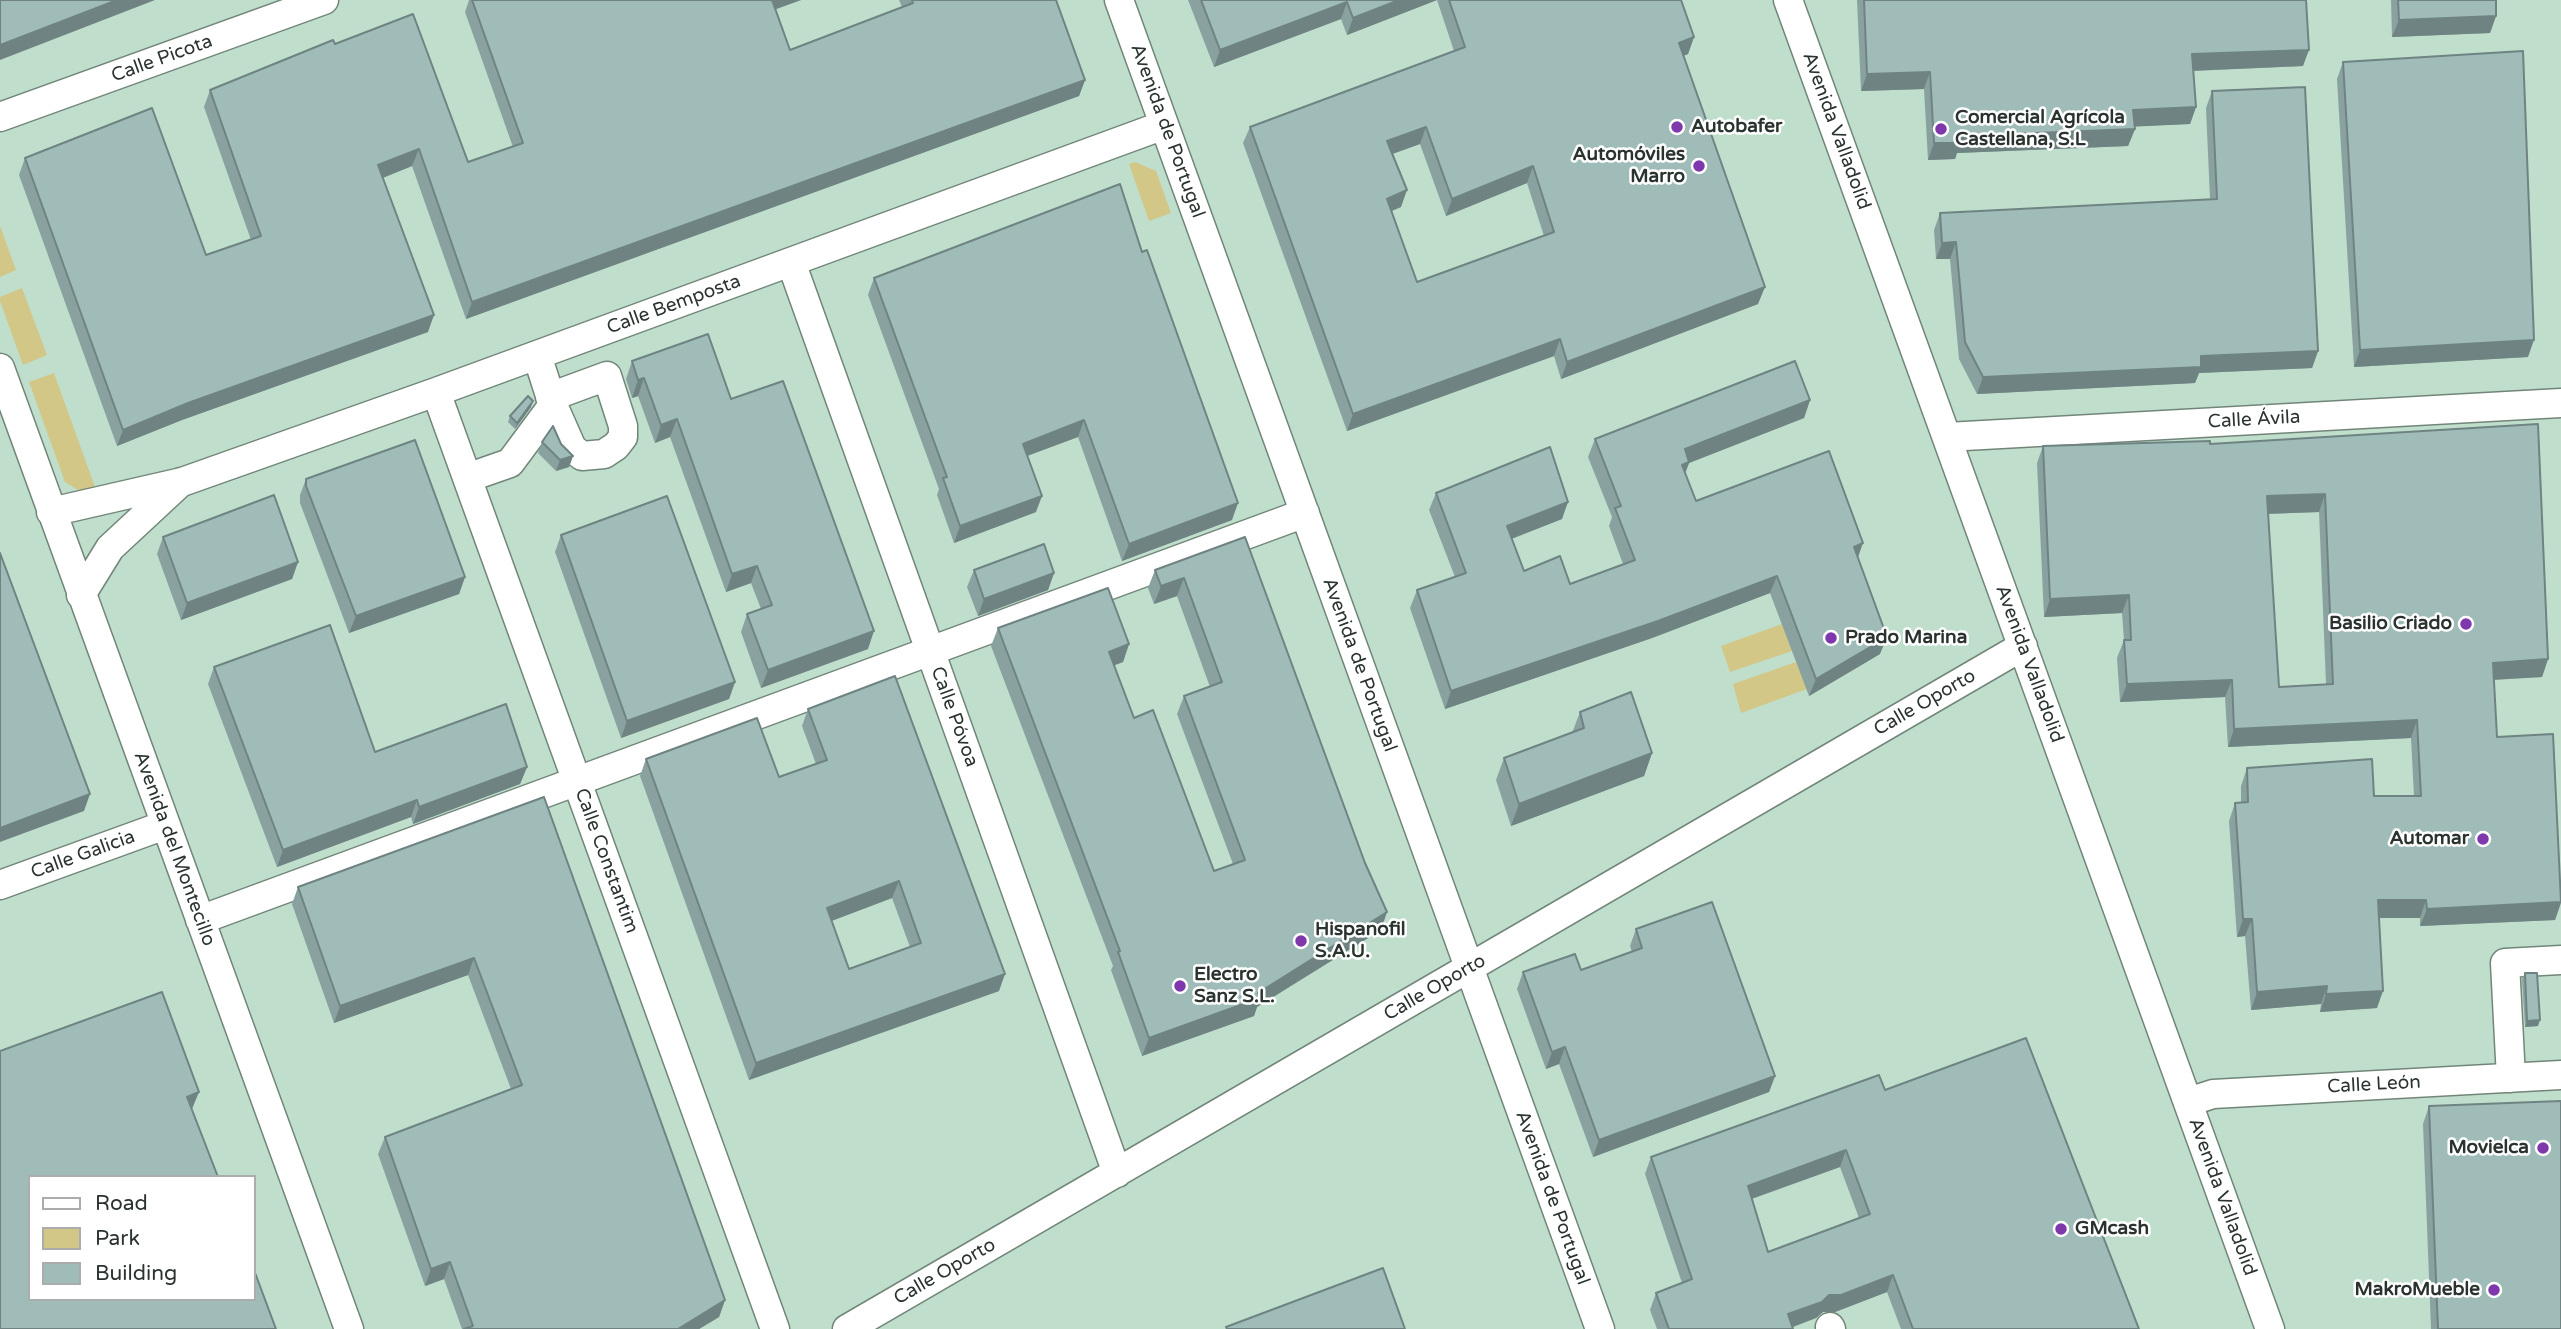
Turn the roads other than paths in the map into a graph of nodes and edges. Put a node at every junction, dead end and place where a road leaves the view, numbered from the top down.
1 (324, 0) edge
2 (1119, 0) edge
3 (1788, 0) edge
4 (0, 117) edge
5 (1164, 125) junction
6 (791, 262) junction
7 (537, 355) junction
8 (0, 368) edge
9 (436, 392) junction
10 (2561, 402) edge
11 (1947, 436) junction
12 (467, 478) junction
13 (181, 482) junction
14 (51, 512) junction
15 (1305, 513) junction
16 (81, 595) junction
17 (2023, 646) junction
18 (931, 652) junction
19 (577, 781) junction
20 (165, 825) junction
21 (0, 885) edge
22 (200, 920) junction
23 (2561, 960) edge
24 (1468, 969) junction
25 (2561, 1075) edge
26 (2511, 1078) junction
27 (2188, 1102) junction
28 (1117, 1172) junction
29 (349, 1329) edge
30 (775, 1329) edge
31 (847, 1329) edge
32 (1600, 1329) edge
33 (2270, 1329) edge

1 - 4 street, Calle Picota
2 - 5 street, Avenida de Portugal
3 - 11 street, Avenida Valladolid
5 - 6 street, Calle Bemposta
5 - 15 street, Avenida de Portugal
6 - 7 street, Calle Bemposta
6 - 18 street, Calle Póvoa
7 - 9 street, Calle Bemposta
7 - 12 street
8 - 14 street, Avenida del Montecillo
9 - 12 street, Calle Constantim
9 - 13 street, Calle Bemposta
10 - 11 street, Calle Ávila
11 - 17 street, Avenida Valladolid
12 - 19 street, Calle Constantim
13 - 14 street, Calle Bemposta
13 - 16 street, Calle Bemposta
14 - 16 street, Avenida del Montecillo
15 - 18 street
15 - 24 street, Avenida de Portugal
16 - 20 street, Avenida del Montecillo
17 - 24 street, Calle Oporto
17 - 27 street, Avenida Valladolid
18 - 19 street
18 - 28 street, Calle Póvoa
19 - 22 street
19 - 30 street, Calle Constantim
20 - 21 street, Calle Galicia
20 - 22 street, Avenida del Montecillo
22 - 29 street, Avenida del Montecillo
23 - 26 street
24 - 28 street, Calle Oporto
24 - 32 street, Avenida de Portugal
25 - 26 street, Calle León
26 - 27 street, Calle León
27 - 33 street, Avenida Valladolid
28 - 31 street, Calle Oporto

